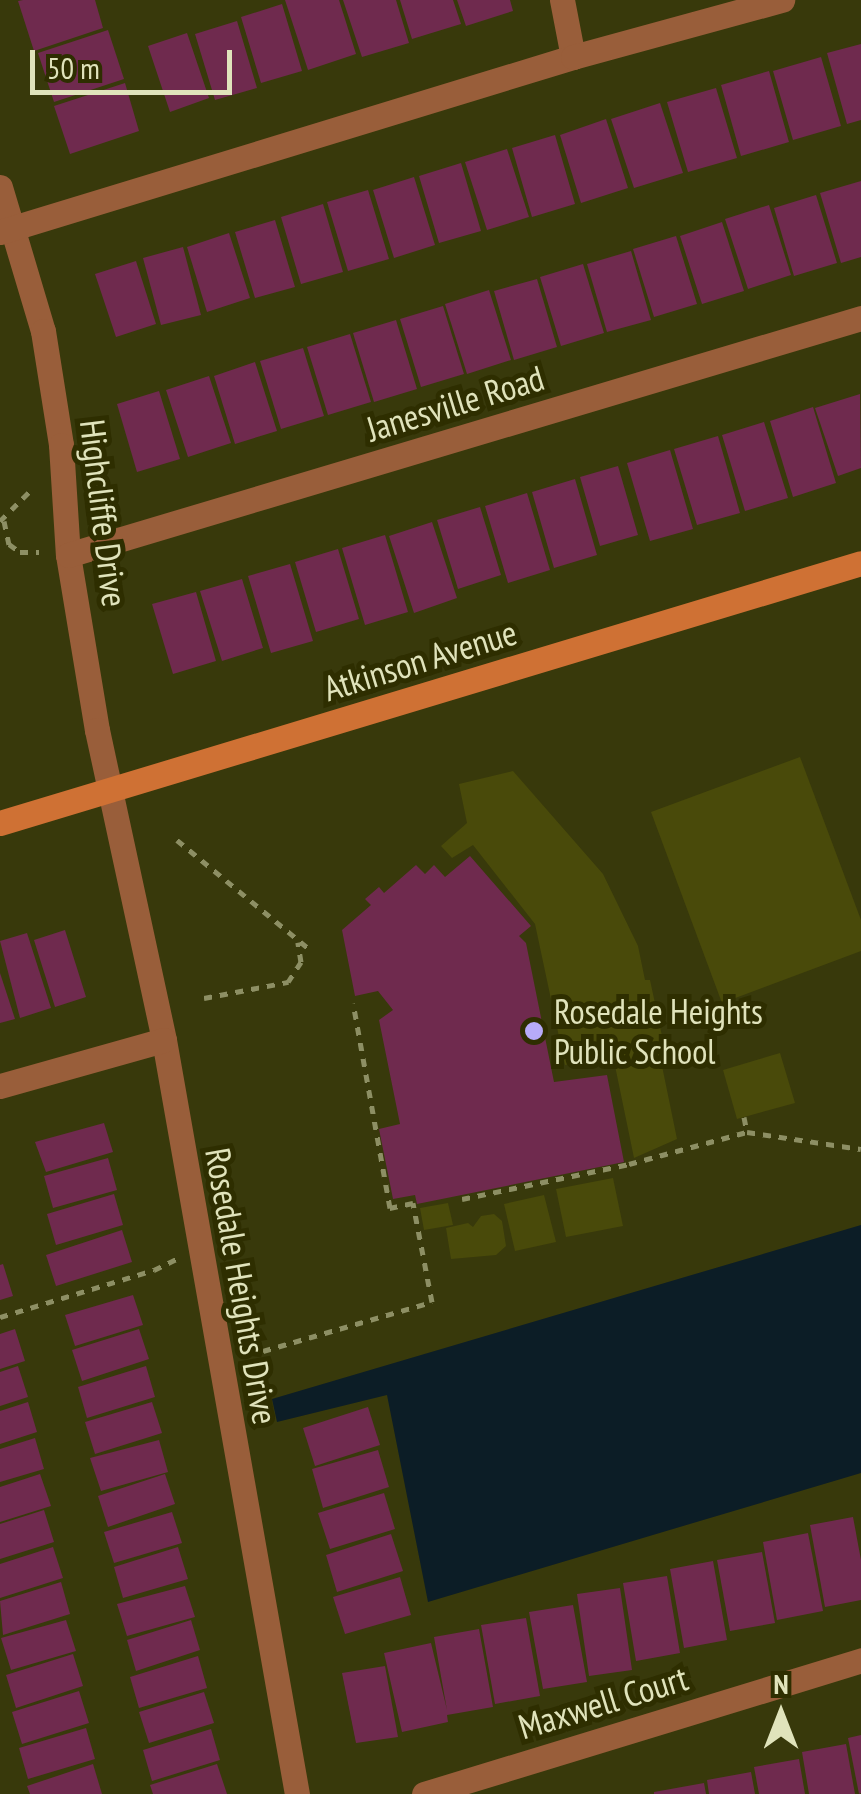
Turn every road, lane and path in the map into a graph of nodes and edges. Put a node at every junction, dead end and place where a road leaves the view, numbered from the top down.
1 (562, 0) edge
2 (782, 0) edge
3 (572, 56) junction
4 (0, 187) edge
5 (6, 231) edge
6 (861, 318) edge
7 (29, 492) dead end
8 (2, 521) edge
9 (39, 552) dead end
10 (68, 555) junction
11 (861, 563) edge
12 (112, 791) junction
13 (0, 823) edge
14 (177, 840) dead end
15 (297, 939) junction
16 (308, 948) dead end
17 (204, 998) dead end
18 (353, 1003) dead end
19 (164, 1040) junction
20 (0, 1086) edge
21 (744, 1117) dead end
22 (748, 1132) junction
23 (861, 1148) edge
24 (462, 1199) dead end
25 (177, 1258) dead end
26 (0, 1316) edge
27 (263, 1351) dead end
28 (861, 1660) edge
29 (297, 1794) edge
30 (424, 1794) edge

1 - 3 street
2 - 3 street
3 - 5 street
4 - 5 street, Highcliffe Drive
5 - 10 street, Highcliffe Drive
6 - 10 street, Janesville Road
7 - 8 path
8 - 9 path
10 - 12 street, Highcliffe Drive
11 - 12 street, Atkinson Avenue
12 - 13 street, Atkinson Avenue
12 - 19 street, Rosedale Heights Drive
14 - 15 path
15 - 16 path
15 - 17 path
18 - 27 path
19 - 20 street
19 - 29 street, Rosedale Heights Drive
21 - 22 path
22 - 23 path
22 - 24 path
25 - 26 path
28 - 30 street, Maxwell Court

